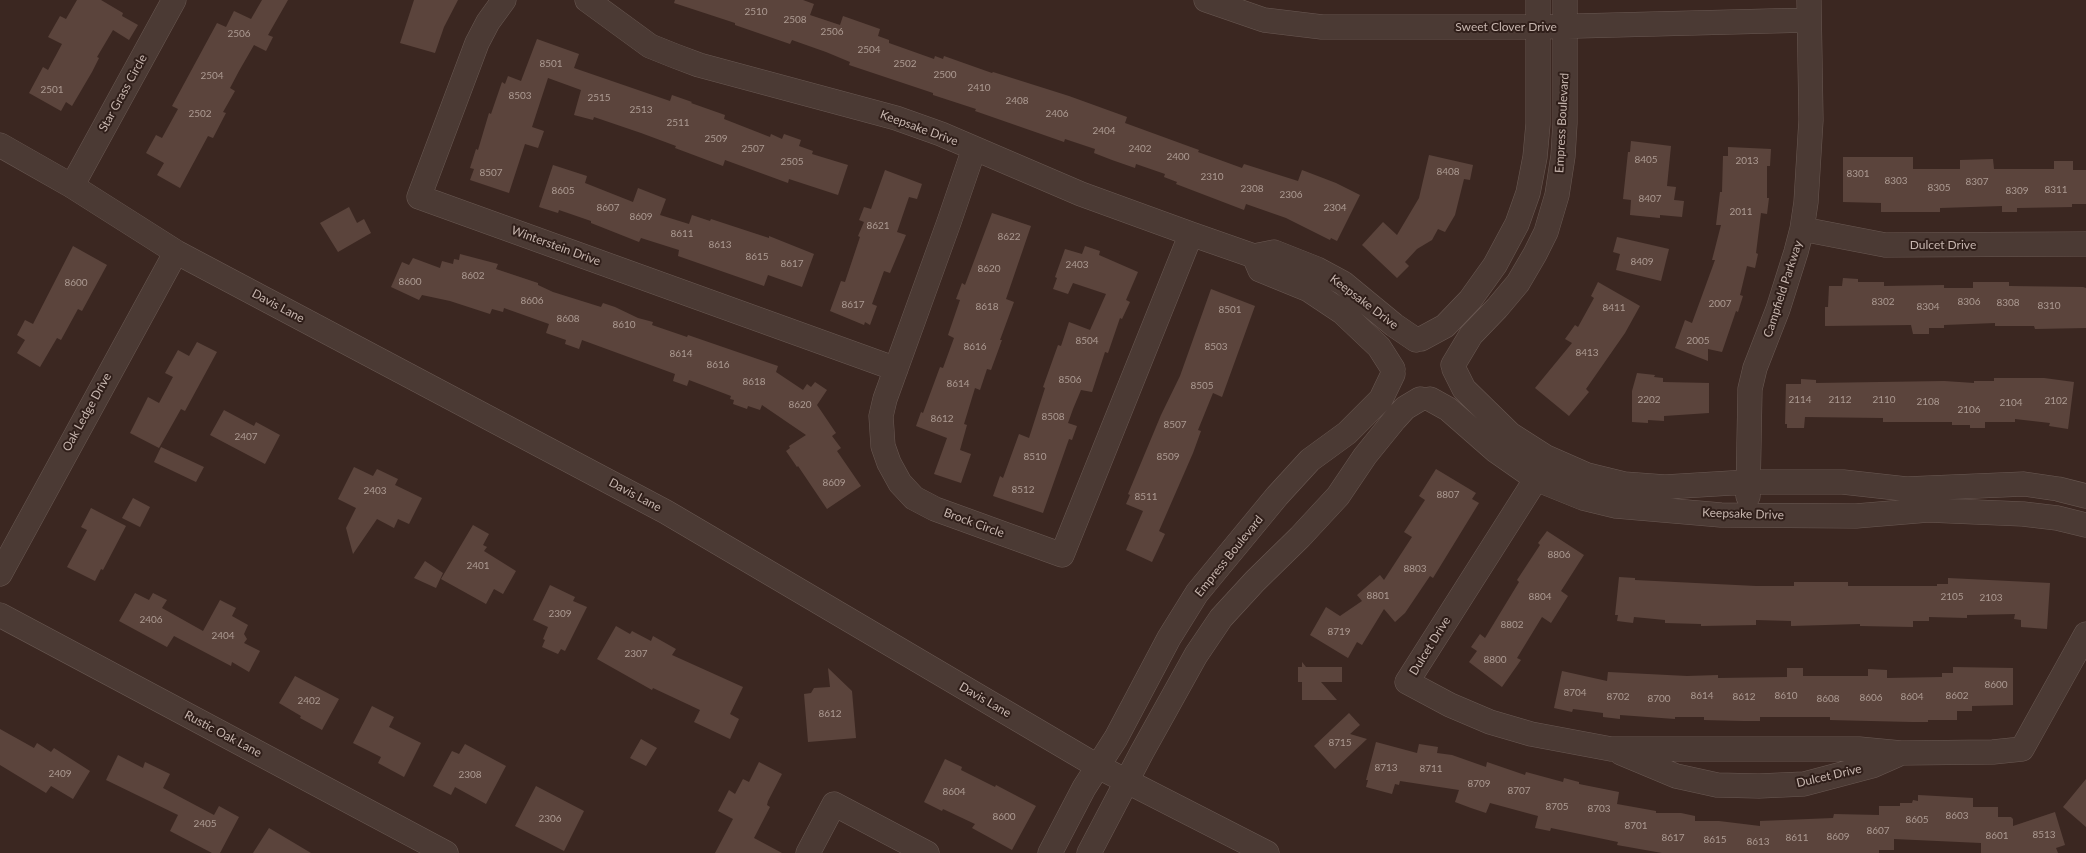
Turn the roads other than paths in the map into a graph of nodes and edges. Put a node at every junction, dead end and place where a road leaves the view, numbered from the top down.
1 (174, 0) edge
2 (504, 0) edge
3 (587, 0) edge
4 (1206, 0) edge
5 (1538, 0) edge
6 (1565, 0) edge
7 (1267, 10) edge
8 (1809, 10) edge
9 (1566, 26) junction
10 (1538, 28) junction
11 (0, 145) edge
12 (974, 149) junction
13 (72, 186) junction
14 (1802, 229) junction
15 (1192, 234) junction
16 (2086, 244) edge
17 (176, 252) junction
18 (1254, 256) junction
19 (1419, 339) junction
20 (1454, 367) junction
21 (896, 369) junction
22 (1393, 371) junction
23 (1425, 399) junction
24 (1536, 479) junction
25 (1748, 482) junction
26 (2086, 496) edge
27 (1749, 516) junction
28 (2086, 525) edge
29 (0, 574) edge
30 (0, 615) edge
31 (2086, 634) edge
32 (1610, 749) junction
33 (1901, 753) junction
34 (1097, 766) junction
35 (1126, 782) junction
36 (446, 853) edge
37 (808, 853) edge
38 (928, 853) edge
39 (1050, 853) edge
40 (1089, 853) edge
41 (1267, 853) edge

1 - 13 street, Star Grass Circle
2 - 21 street, Winterstein Drive
3 - 12 street, Keepsake Drive
4 - 7 street, Sweet Clover Drive
5 - 10 street, Empress Boulevard
6 - 9 street, Empress Boulevard
7 - 10 street, Sweet Clover Drive
8 - 9 street, Sweet Clover Drive
8 - 14 street, Campfield Parkway
9 - 10 street, Sweet Clover Drive
9 - 20 street, Empress Boulevard
10 - 19 street, Empress Boulevard
11 - 13 street, Davis Lane
12 - 15 street, Keepsake Drive
12 - 21 street, Brock Circle
13 - 17 street, Davis Lane
14 - 16 street, Dulcet Drive
14 - 25 street, Campfield Parkway
15 - 18 street, Keepsake Drive
15 - 21 street, Brock Circle
17 - 29 street, Oak Ledge Drive
17 - 34 street, Davis Lane
18 - 19 street, Keepsake Drive
18 - 22 street, Keepsake Drive
19 - 20 street
19 - 22 street
20 - 23 street
20 - 25 street
22 - 23 street
22 - 34 street, Empress Boulevard
23 - 24 street, Keepsake Drive
23 - 35 street
24 - 27 street, Keepsake Drive
24 - 32 street, Dulcet Drive
25 - 26 street
25 - 27 street, Campfield Parkway
27 - 28 street, Keepsake Drive
30 - 36 street, Rustic Oak Lane
31 - 33 street, Dulcet Drive
32 - 33 street, Dulcet Drive
32 - 33 street, Dulcet Drive
34 - 35 street, Davis Lane
34 - 39 street, Empress Boulevard
35 - 40 street
35 - 41 street, Davis Lane
37 - 38 street

